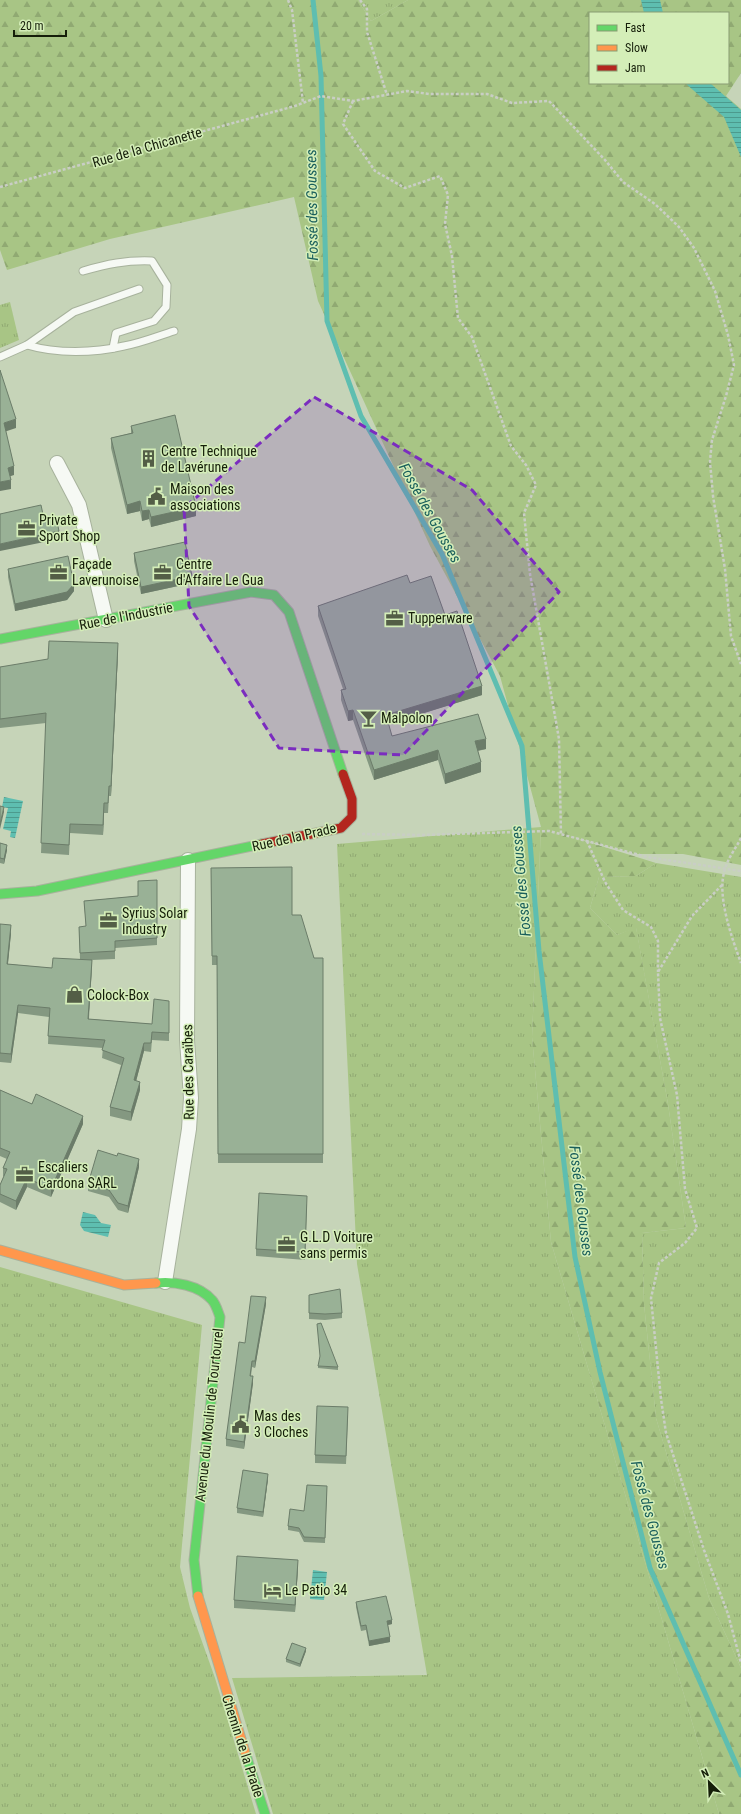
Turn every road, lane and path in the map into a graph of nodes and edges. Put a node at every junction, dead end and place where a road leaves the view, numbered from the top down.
1 (288, 0) edge
2 (360, 0) edge
3 (387, 94) junction
4 (353, 101) junction
5 (303, 103) junction
6 (0, 187) edge
7 (82, 271) dead end
8 (139, 289) dead end
9 (174, 331) dead end
10 (27, 345) junction
11 (113, 348) junction
12 (0, 357) edge
13 (57, 463) dead end
14 (251, 592) joint
15 (106, 620) junction
16 (0, 639) edge
17 (741, 664) edge
18 (341, 828) junction
19 (561, 835) junction
20 (741, 838) edge
21 (587, 842) junction
22 (188, 860) junction
23 (725, 868) junction
24 (741, 871) edge
25 (722, 885) junction
26 (0, 894) edge
27 (741, 963) edge
28 (658, 972) junction
29 (0, 1250) edge
30 (166, 1282) junction
31 (741, 1663) edge
32 (221, 1678) joint
33 (265, 1814) edge

1 - 5 path
2 - 3 path
3 - 4 path
3 - 17 path
4 - 5 path, Rue de la Chicanette
4 - 19 path
5 - 6 path, Rue de la Chicanette
7 - 11 lane
8 - 10 lane
9 - 11 lane
10 - 11 lane
10 - 12 lane
13 - 15 street
14 - 15 street, Rue de l'Industrie
14 - 18 street, Rue de la Prade
15 - 16 street, Rue de l'Industrie
18 - 19 path
18 - 22 street, Rue de la Prade
19 - 21 path
20 - 23 path
21 - 23 path
21 - 28 path
22 - 26 street, Rue de la Prade
22 - 30 street, Rue des Caraïbes
23 - 24 path
23 - 25 path
25 - 27 path
25 - 28 path
28 - 31 path
29 - 30 street, Avenue du Moulin de Tourtourel
30 - 32 street, Avenue du Moulin de Tourtourel
32 - 33 street, Chemin de la Prade

